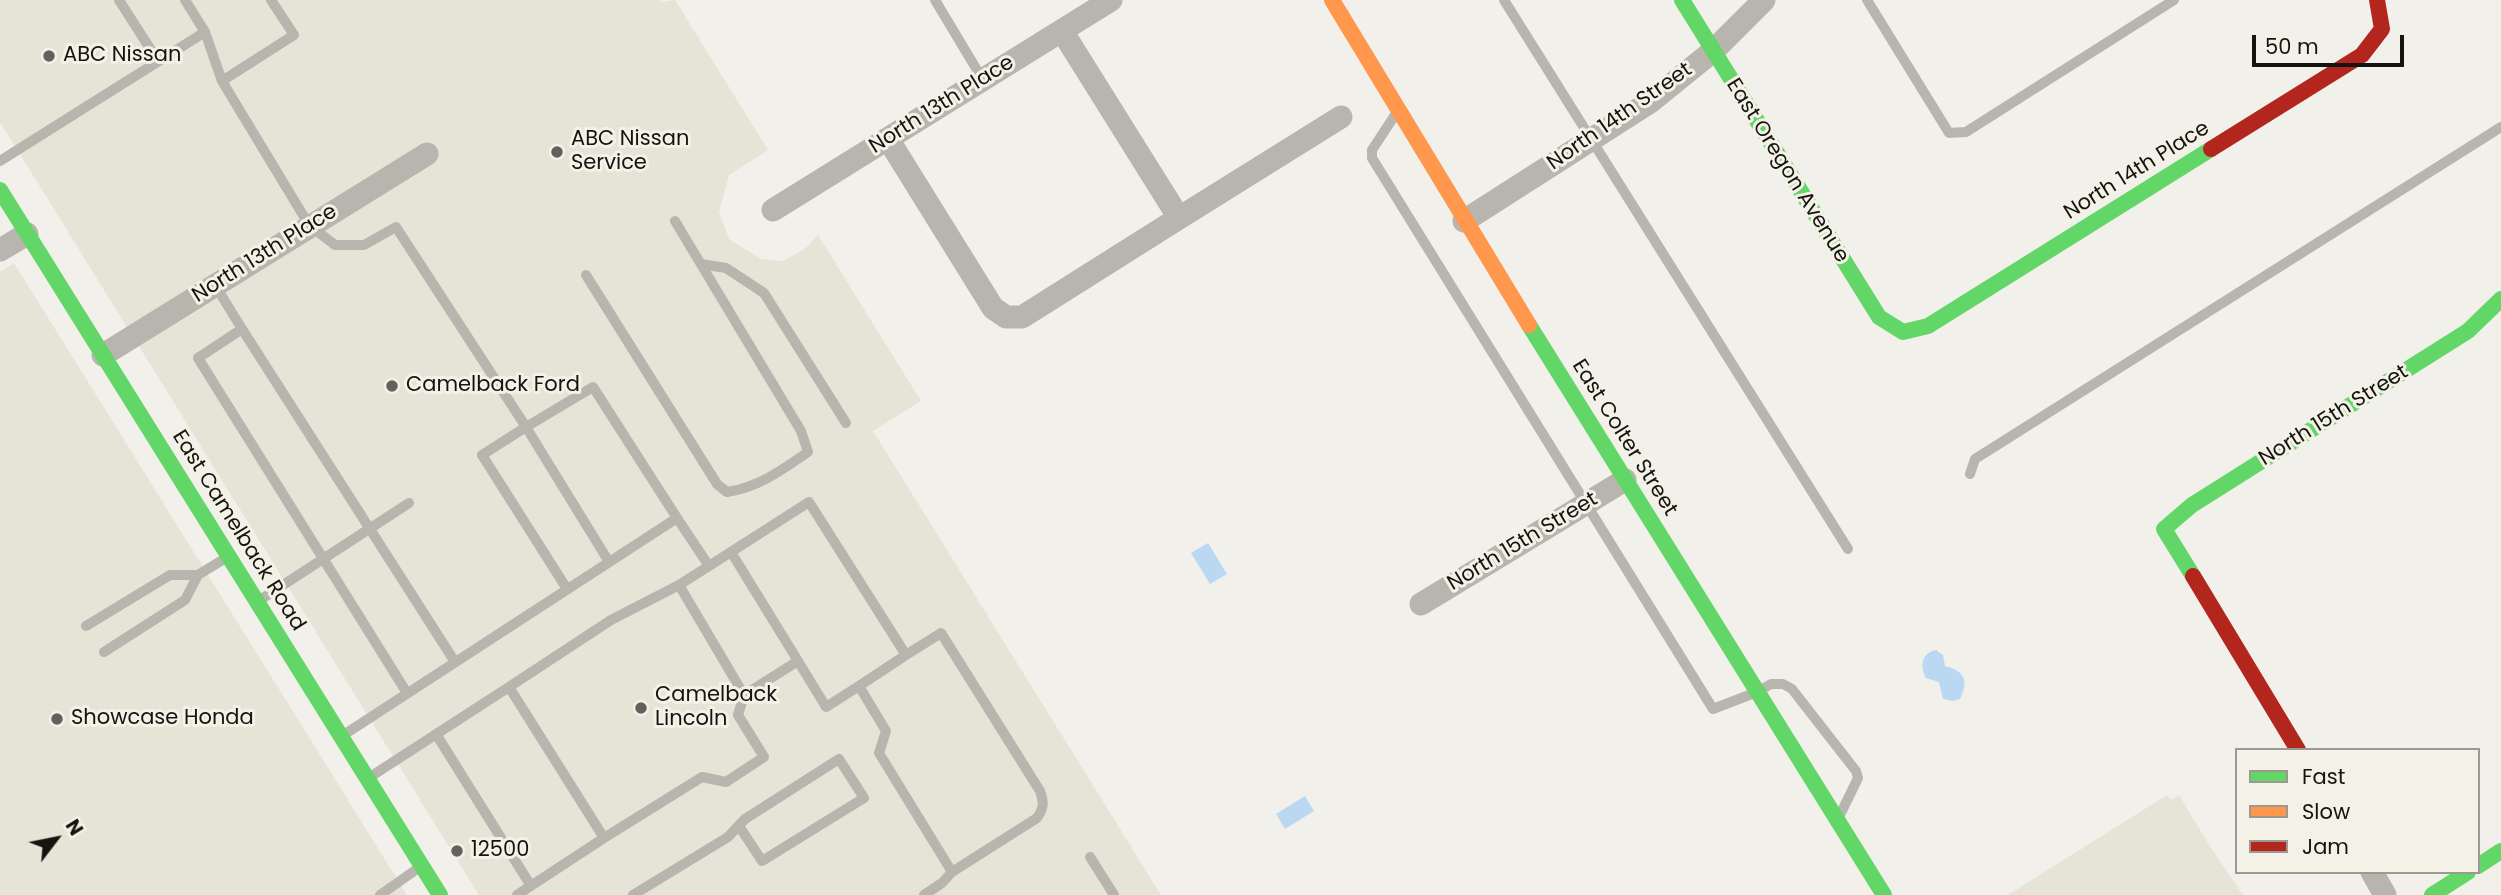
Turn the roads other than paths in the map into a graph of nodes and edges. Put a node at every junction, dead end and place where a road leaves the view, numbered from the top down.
1 (119, 0) edge
2 (185, 0) edge
3 (271, 0) edge
4 (935, 0) edge
5 (1111, 0) edge
6 (1332, 0) edge
7 (1504, 0) edge
8 (1682, 0) edge
9 (1764, 0) edge
10 (1867, 0) edge
11 (2174, 0) edge
12 (2377, 0) edge
13 (1062, 31) junction
14 (205, 32) junction
15 (1713, 51) junction
16 (158, 61) junction
17 (983, 80) junction
18 (222, 81) junction
19 (1398, 110) junction
20 (1341, 117) dead end
21 (2501, 127) edge
22 (888, 139) junction
23 (1592, 141) junction
24 (427, 154) dead end
25 (0, 161) edge
26 (0, 190) edge
27 (773, 210) dead end
28 (1179, 218) junction
29 (675, 221) dead end
30 (1464, 221) junction
31 (309, 225) junction
32 (27, 234) junction
33 (0, 250) edge
34 (701, 264) junction
35 (586, 275) dead end
36 (215, 285) junction
37 (2501, 299) edge
38 (242, 329) junction
39 (1903, 332) joint
40 (103, 355) junction
41 (846, 423) dead end
42 (526, 427) junction
43 (1970, 474) dead end
44 (1625, 480) junction
45 (409, 503) dead end
46 (1586, 504) junction
47 (677, 518) junction
48 (370, 529) junction
49 (1848, 550) dead end
50 (732, 552) junction
51 (229, 556) junction
52 (324, 560) junction
53 (609, 562) junction
54 (709, 566) junction
55 (198, 575) junction
56 (679, 586) junction
57 (567, 589) junction
58 (257, 602) junction
59 (1421, 604) dead end
60 (86, 626) dead end
61 (104, 652) dead end
62 (906, 655) junction
63 (798, 661) junction
64 (455, 662) junction
65 (859, 686) junction
66 (509, 687) junction
67 (1758, 692) junction
68 (407, 693) junction
69 (744, 695) junction
70 (436, 734) junction
71 (341, 736) junction
72 (2297, 748) edge
73 (368, 779) junction
74 (1837, 821) junction
75 (739, 826) junction
76 (604, 838) junction
77 (2501, 851) edge
78 (1090, 857) dead end
79 (2480, 865) edge
80 (422, 866) junction
81 (952, 872) junction
82 (2373, 874) edge
83 (2465, 874) edge
84 (531, 886) junction
85 (380, 895) edge
86 (440, 895) edge
87 (517, 895) edge
88 (633, 895) edge
89 (924, 895) edge
90 (1114, 895) edge
91 (1884, 895) edge
92 (2385, 895) edge
93 (2432, 895) edge

1 - 16 lane
2 - 14 lane
3 - 18 lane
4 - 17 lane
5 - 13 street, North 13th Place
6 - 19 street, East Colter Street
7 - 23 lane
8 - 15 street, East Oregon Avenue
9 - 15 street, North 14th Street
10 - 11 lane
12 - 39 street, North 14th Place
13 - 17 street, North 13th Place
13 - 28 street
14 - 16 lane
14 - 18 lane
15 - 23 street, North 14th Street
15 - 39 street, East Oregon Avenue
16 - 25 lane
17 - 22 street, North 13th Place
18 - 31 lane
19 - 30 street, East Colter Street
19 - 46 lane
20 - 28 street
21 - 43 lane
22 - 27 street, North 13th Place
22 - 28 street
23 - 30 street, North 14th Street
23 - 49 lane
24 - 31 street, North 13th Place
26 - 32 street, East Camelback Road
29 - 34 lane
30 - 44 street, East Colter Street
31 - 36 street, North 13th Place
31 - 42 lane
32 - 33 street
32 - 40 street, East Camelback Road
34 - 35 lane
34 - 41 lane
36 - 38 lane
36 - 40 street, North 13th Place
37 - 72 street, North 15th Street
38 - 48 lane
38 - 52 lane
40 - 51 street, East Camelback Road
42 - 47 lane
42 - 53 lane
42 - 57 lane
44 - 46 street, North 15th Street
44 - 67 street, East Colter Street
45 - 48 lane
46 - 59 street, North 15th Street
46 - 67 lane
47 - 53 lane
47 - 54 lane
48 - 52 lane
48 - 64 lane
50 - 54 lane
50 - 62 lane
50 - 63 lane
51 - 55 lane
51 - 58 street, East Camelback Road
52 - 58 lane
52 - 68 lane
53 - 57 lane
54 - 56 lane
55 - 60 lane
55 - 61 lane
56 - 66 lane
56 - 69 lane
57 - 64 lane
58 - 71 street, East Camelback Road
62 - 65 lane
62 - 81 lane
63 - 65 lane
63 - 69 lane
64 - 68 lane
65 - 81 lane
66 - 70 lane
66 - 76 lane
67 - 74 street, East Colter Street
67 - 74 lane
68 - 71 lane
69 - 76 lane
70 - 73 lane
70 - 84 lane
71 - 73 street, East Camelback Road
73 - 80 street, East Camelback Road
74 - 91 street, East Colter Street
75 - 75 lane
75 - 88 lane
76 - 84 lane
77 - 79 street
78 - 90 lane
80 - 85 lane
80 - 86 street, East Camelback Road
81 - 89 lane
82 - 92 street
83 - 93 street
84 - 87 lane

